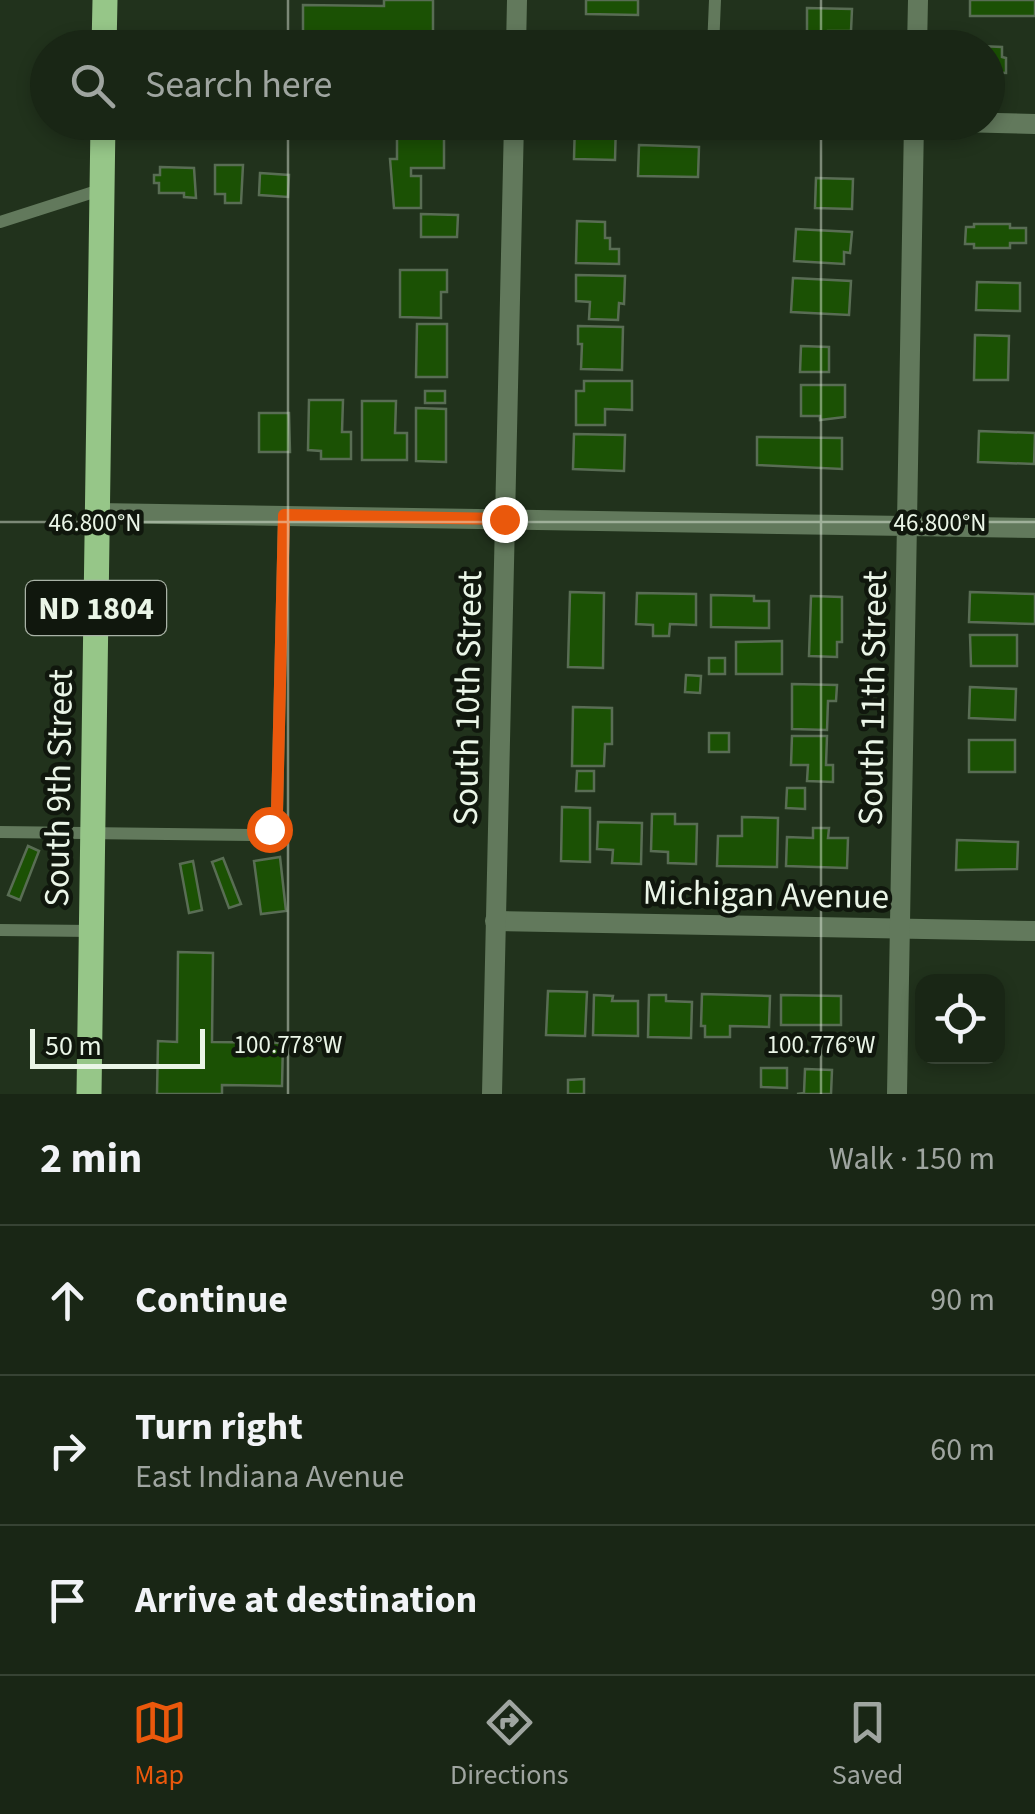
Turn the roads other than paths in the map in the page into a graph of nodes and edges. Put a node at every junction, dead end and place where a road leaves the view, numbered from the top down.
1 (105, 0) edge
2 (517, 0) edge
3 (715, 0) edge
4 (918, 0) edge
5 (104, 30) edge
6 (516, 30) edge
7 (714, 30) edge
8 (917, 30) edge
9 (1005, 123) edge
10 (1035, 124) edge
11 (103, 140) edge
12 (514, 140) edge
13 (914, 140) edge
14 (102, 189) junction
15 (0, 222) edge
16 (97, 513) junction
17 (284, 515) junction
18 (504, 519) junction
19 (908, 525) junction
20 (1035, 528) edge
21 (0, 832) edge
22 (93, 832) junction
23 (495, 922) junction
24 (900, 928) junction
25 (0, 930) edge
26 (91, 931) junction
27 (1035, 931) edge
28 (89, 1094) edge
29 (492, 1094) edge
30 (897, 1094) edge

1 - 5 main road
2 - 6 street
3 - 7 lane
4 - 8 street
9 - 10 street
11 - 14 main road, South 9th Street / ND 1804
12 - 18 street, South 10th Street
13 - 19 street, South 11th Street
14 - 15 lane
14 - 16 main road, South 9th Street / ND 1804
16 - 17 street
16 - 22 main road, South 9th Street / ND 1804
17 - 18 street
17 - 22 lane
18 - 19 street
18 - 23 street, South 10th Street
19 - 20 street
19 - 24 street, South 11th Street
21 - 22 lane
22 - 26 main road, South 9th Street / ND 1804
23 - 24 street, Michigan Avenue
23 - 29 street, South 10th Street
24 - 27 street, Michigan Avenue
24 - 30 street, South 11th Street
25 - 26 lane
26 - 28 main road, South 9th Street / ND 1804

